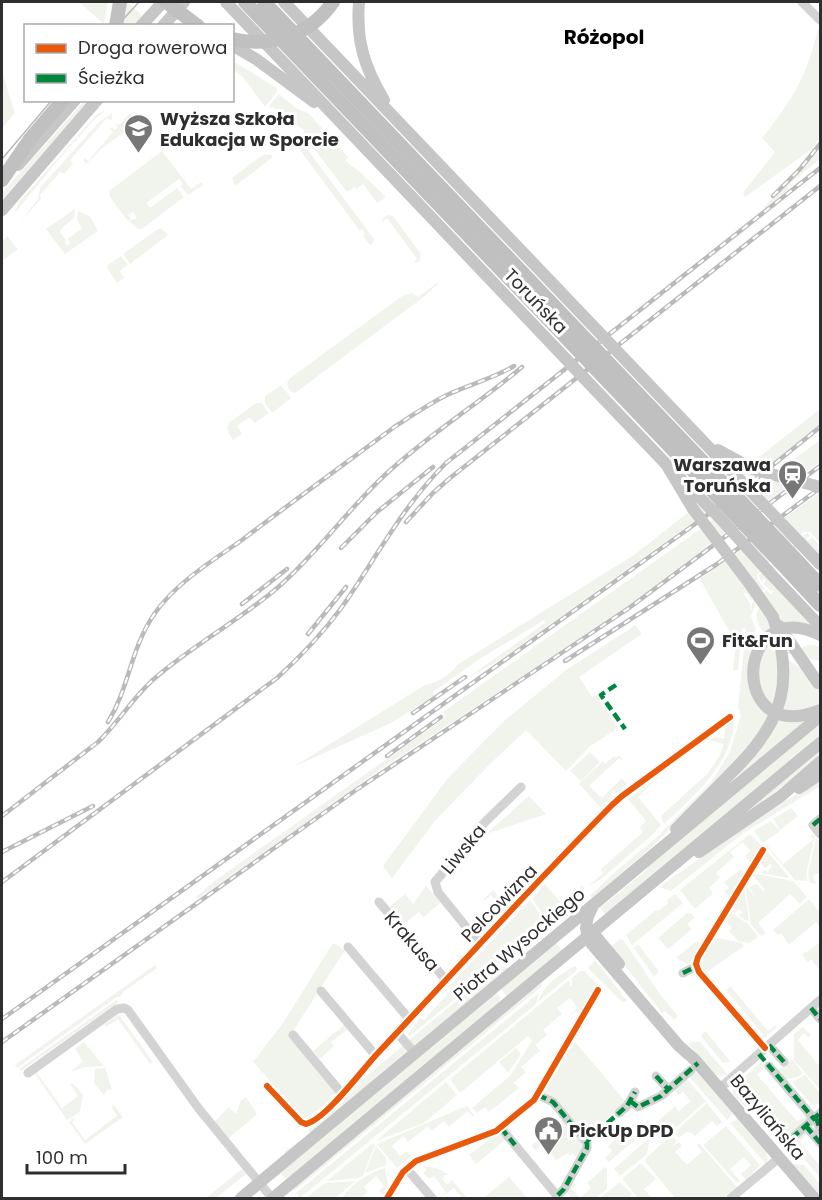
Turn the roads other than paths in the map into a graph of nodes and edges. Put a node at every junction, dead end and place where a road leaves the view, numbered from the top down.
1 (120, 2) edge
2 (165, 2) edge
3 (184, 2) edge
4 (226, 2) edge
5 (245, 2) edge
6 (333, 2) edge
7 (359, 2) edge
8 (802, 2) edge
9 (268, 14) edge
10 (820, 20) edge
11 (116, 24) edge
12 (143, 24) edge
13 (165, 24) edge
14 (195, 24) edge
15 (234, 39) edge
16 (234, 46) edge
17 (322, 80) junction
18 (62, 102) edge
19 (73, 102) edge
20 (95, 102) edge
21 (408, 132) junction
22 (2, 182) edge
23 (2, 210) edge
24 (683, 421) junction
25 (666, 464) junction
26 (820, 487) edge
27 (785, 558) junction
28 (820, 564) edge
29 (820, 585) edge
30 (820, 605) edge
31 (773, 617) junction
32 (820, 626) edge
33 (820, 635) edge
34 (820, 687) edge
35 (820, 710) edge
36 (820, 716) edge
37 (730, 717) dead end
38 (820, 743) edge
39 (820, 762) edge
40 (820, 774) edge
41 (521, 787) dead end
42 (781, 796) junction
43 (817, 822) edge
44 (820, 834) edge
45 (664, 846) junction
46 (763, 850) dead end
47 (676, 864) junction
48 (379, 903) dead end
49 (594, 904) junction
50 (589, 933) junction
51 (559, 934) junction
52 (480, 944) junction
53 (348, 947) dead end
54 (697, 966) junction
55 (683, 973) dead end
56 (446, 980) junction
57 (598, 990) dead end
58 (321, 991) dead end
59 (489, 993) junction
60 (820, 1000) edge
61 (811, 1008) junction
62 (500, 1010) junction
63 (820, 1019) edge
64 (410, 1020) junction
65 (397, 1033) junction
66 (293, 1035) dead end
67 (767, 1046) junction
68 (415, 1053) junction
69 (376, 1056) junction
70 (784, 1062) dead end
71 (693, 1064) junction
72 (769, 1066) dead end
73 (28, 1073) dead end
74 (656, 1076) dead end
75 (267, 1086) dead end
76 (720, 1088) junction
77 (668, 1089) junction
78 (343, 1095) junction
79 (538, 1095) junction
80 (619, 1113) dead end
81 (817, 1116) edge
82 (806, 1126) junction
83 (501, 1128) junction
84 (820, 1130) edge
85 (792, 1137) dead end
86 (820, 1143) edge
87 (779, 1158) junction
88 (408, 1170) junction
89 (260, 1182) junction
90 (558, 1197) edge
91 (241, 1198) edge
92 (275, 1198) edge
93 (387, 1198) edge
94 (432, 1198) edge
95 (731, 1198) edge
96 (814, 1198) edge

1 - 11 highway, bridge
2 - 12 main road
2 - 14 highway, bridge
3 - 13 main road
4 - 9 main road, Toruńska
5 - 9 highway, Toruńska
6 - 15 highway, bridge
7 - 21 main road
8 - 10 street
9 - 17 highway, Toruńska
9 - 17 main road, Toruńska
16 - 17 main road
17 - 21 main road, Toruńska
17 - 25 main road, Toruńska, bridge
17 - 27 highway, Toruńska, bridge
18 - 22 highway
19 - 22 main road
20 - 23 main road
21 - 24 main road, Toruńska, bridge
24 - 26 main road, bridge
24 - 27 main road, Toruńska, bridge
25 - 27 main road, Toruńska, bridge
25 - 31 main road, bridge
27 - 28 main road, Toruńska
27 - 29 highway, Toruńska
27 - 30 highway, Toruńska
27 - 32 main road, Toruńska
31 - 34 main road, bridge
31 - 45 main road, bridge
33 - 35 main road
36 - 45 main road, Piotra Wysockiego
37 - 52 street, Pelcowizna
38 - 47 main road
39 - 42 main road
40 - 42 main road
41 - 52 street, Liwska
42 - 47 main road
43 - 44 street
45 - 49 main road, Piotra Wysockiego
46 - 54 street
47 - 50 main road
48 - 56 street, Krakusa
49 - 50 main road
49 - 51 main road, Piotra Wysockiego
50 - 51 main road
50 - 62 main road
50 - 71 main road, Bazyliańska
51 - 59 main road, Piotra Wysockiego
52 - 56 street, Pelcowizna
53 - 64 street
54 - 55 street
54 - 67 street
56 - 64 street, Pelcowizna
57 - 79 street
58 - 69 street
59 - 62 main road
59 - 68 main road, Piotra Wysockiego
60 - 61 street
61 - 63 street
61 - 67 street
62 - 92 main road
64 - 65 street, Pelcowizna
65 - 68 street
65 - 69 street, Pelcowizna
66 - 78 street
67 - 70 street
67 - 76 street
68 - 89 main road, Piotra Wysockiego
69 - 78 street, Pelcowizna
71 - 76 main road, Bazyliańska
71 - 77 street
72 - 81 street
73 - 89 street
74 - 77 street
75 - 78 street, Pelcowizna
76 - 87 main road, Bazyliańska
77 - 80 street
79 - 83 street
79 - 90 street
81 - 82 street
81 - 84 street
82 - 85 street
82 - 86 street
83 - 88 street
83 - 90 street
87 - 95 street
87 - 96 main road, Bazyliańska
88 - 93 street
88 - 94 street
89 - 91 main road, Piotra Wysockiego
89 - 92 street

